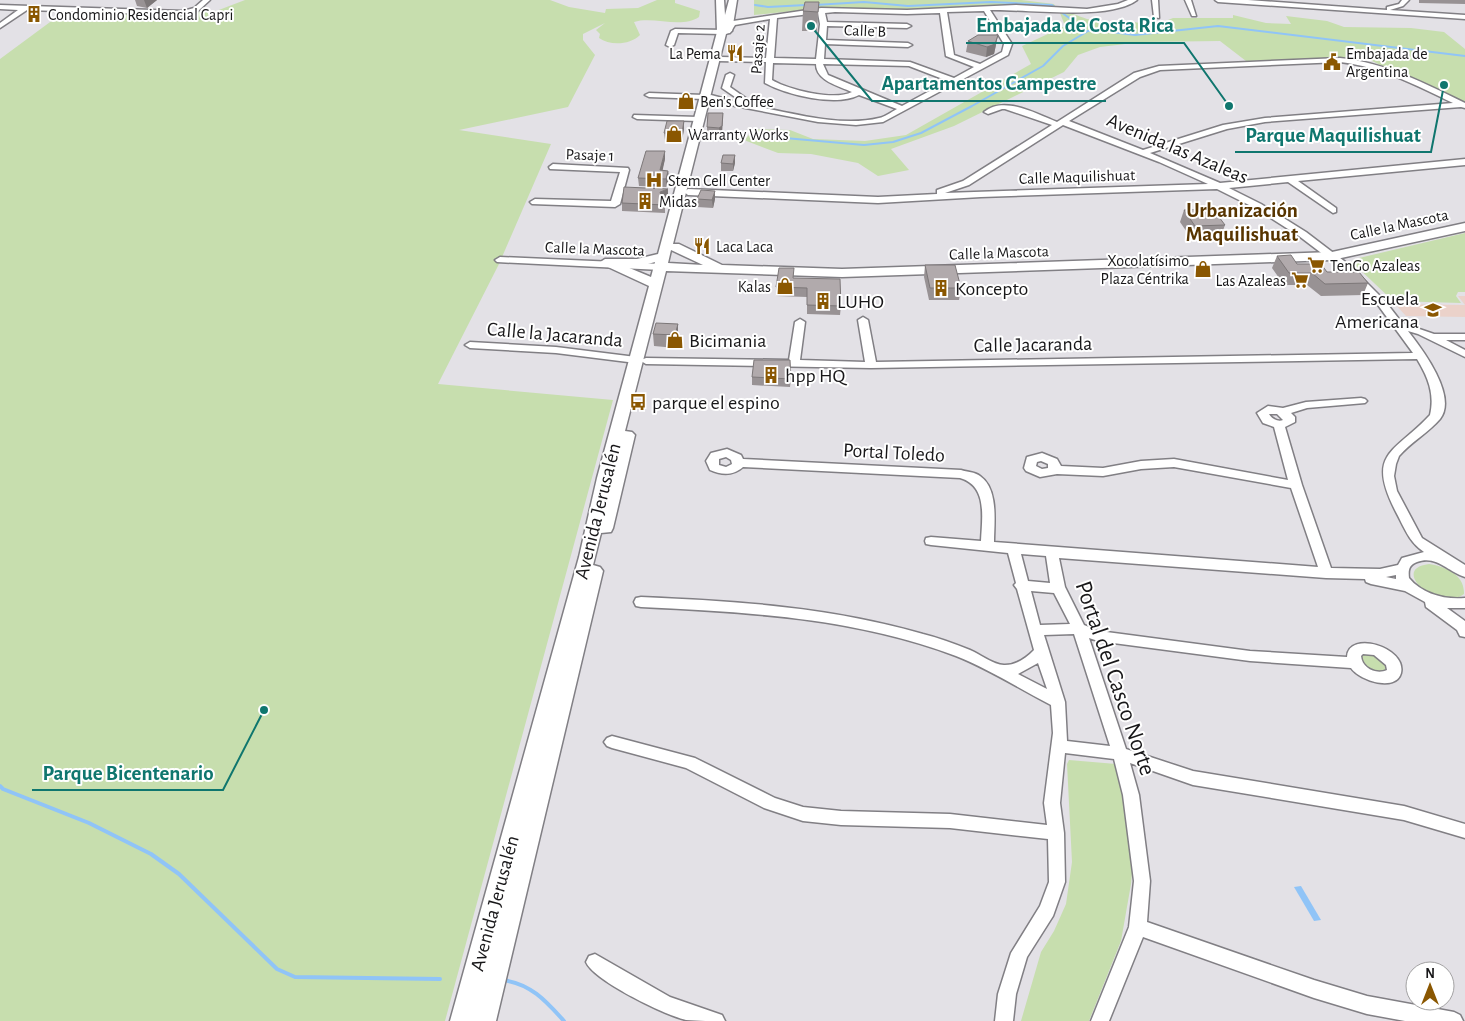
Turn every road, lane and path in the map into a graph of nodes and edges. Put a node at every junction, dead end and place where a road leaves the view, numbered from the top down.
1 (207, 0) edge
2 (710, 0) edge
3 (720, 0) edge
4 (728, 0) edge
5 (733, 0) edge
6 (1134, 0) edge
7 (1155, 0) edge
8 (1188, 0) edge
9 (1218, 0) edge
10 (1404, 2) edge
11 (0, 7) edge
12 (26, 8) junction
13 (986, 9) junction
14 (821, 10) junction
15 (1366, 10) junction
16 (732, 11) junction
17 (943, 11) junction
18 (907, 12) junction
19 (1412, 13) junction
20 (1194, 15) dead end
21 (774, 16) junction
22 (1157, 17) dead end
23 (1465, 17) edge
24 (760, 18) junction
25 (824, 24) junction
26 (0, 26) edge
27 (907, 26) junction
28 (724, 30) junction
29 (822, 42) junction
30 (670, 45) dead end
31 (908, 45) junction
32 (721, 59) junction
33 (770, 60) junction
34 (820, 61) junction
35 (910, 64) junction
36 (982, 67) junction
37 (730, 75) dead end
38 (955, 81) junction
39 (858, 92) junction
40 (649, 95) dead end
41 (708, 97) junction
42 (735, 104) junction
43 (1464, 105) edge
44 (903, 109) junction
45 (988, 112) dead end
46 (637, 117) dead end
47 (698, 119) junction
48 (1061, 124) junction
49 (1144, 152) junction
50 (1465, 162) edge
51 (552, 167) dead end
52 (1289, 179) junction
53 (966, 183) junction
54 (1222, 186) junction
55 (680, 192) junction
56 (981, 194) junction
57 (928, 197) junction
58 (535, 202) dead end
59 (1334, 210) dead end
60 (1465, 227) edge
61 (675, 247) junction
62 (1332, 256) junction
63 (500, 260) dead end
64 (604, 264) junction
65 (663, 271) junction
66 (737, 271) junction
67 (863, 320) dead end
68 (800, 322) dead end
69 (1401, 326) junction
70 (1432, 337) junction
71 (1465, 337) edge
72 (470, 345) dead end
73 (1465, 354) edge
74 (1420, 356) junction
75 (641, 360) junction
76 (794, 365) junction
77 (871, 365) junction
78 (1361, 401) dead end
79 (1283, 412) junction
80 (1279, 425) junction
81 (739, 463) dead end
82 (1054, 470) dead end
83 (1296, 486) junction
84 (931, 541) dead end
85 (1417, 542) junction
86 (987, 546) junction
87 (1013, 549) junction
88 (1052, 552) junction
89 (1447, 561) junction
90 (1406, 564) junction
91 (1465, 572) edge
92 (1326, 573) junction
93 (1342, 574) junction
94 (1021, 585) junction
95 (1058, 588) junction
96 (1410, 588) junction
97 (1424, 597) junction
98 (641, 602) dead end
99 (1465, 603) edge
100 (1464, 625) edge
101 (1079, 629) junction
102 (1034, 630) junction
103 (1042, 651) junction
104 (1355, 663) dead end
105 (1003, 671) junction
106 (1058, 702) junction
107 (612, 742) dead end
108 (1059, 746) junction
109 (1120, 752) junction
110 (1465, 831) edge
111 (1056, 833) junction
112 (1138, 927) junction
113 (595, 962) dead end
114 (462, 1021) edge
115 (484, 1021) edge
116 (716, 1021) edge
117 (1004, 1021) edge
118 (1100, 1021) edge
119 (1454, 1021) edge

1 - 12 street
2 - 28 main road
3 - 28 main road, Avenida Jerusalén
4 - 28 main road, Avenida Jerusalén
5 - 16 main road
6 - 13 street
7 - 22 street
8 - 20 street
9 - 15 street
10 - 15 street
10 - 19 street
11 - 12 street
12 - 26 street
13 - 17 street
13 - 36 street
14 - 18 street
14 - 21 street
14 - 25 street
15 - 19 street
16 - 24 street
16 - 28 main road
17 - 18 street
17 - 36 street
18 - 27 street
19 - 23 street
21 - 24 street
21 - 33 street, Pasaje 2
24 - 28 street
25 - 27 street
25 - 29 street
27 - 31 street
28 - 30 street
28 - 32 main road, Avenida Jerusalén
28 - 41 main road, Avenida Jerusalén
29 - 31 street, Calle B
29 - 34 street
31 - 35 street
32 - 33 street
32 - 41 main road, Avenida Jerusalén
33 - 34 street
33 - 39 street, Pasaje 2
34 - 35 street
34 - 39 street
35 - 38 street
36 - 38 street
37 - 42 street
38 - 44 street
39 - 44 street
40 - 41 street
41 - 42 street
41 - 47 main road, Avenida Jerusalén
41 - 55 main road, Avenida Jerusalén
42 - 44 street
43 - 48 street
43 - 49 street
45 - 48 street, Avenida las Azaleas
46 - 47 street
47 - 55 main road, Avenida Jerusalén
48 - 49 street, Avenida las Azaleas
48 - 53 street
49 - 54 street, Avenida las Azaleas
50 - 52 street, Calle Maquilishuat
51 - 58 street, Pasaje 1
52 - 54 street, Calle Maquilishuat
52 - 59 street
53 - 56 street
53 - 57 street
54 - 56 street, Calle Maquilishuat
54 - 62 street, Avenida las Azaleas
55 - 57 street, Calle Maquilishuat
55 - 61 main road, Avenida Jerusalén
55 - 65 main road, Avenida Jerusalén
56 - 57 street, Calle Maquilishuat
60 - 62 main road, Calle la Mascota
61 - 65 main road, Avenida Jerusalén
61 - 66 main road
62 - 66 main road, Calle la Mascota
62 - 69 street, Avenida las Azaleas
63 - 64 street, Calle la Mascota
64 - 65 main road
64 - 65 main road
65 - 66 main road, Calle la Mascota
65 - 75 main road, Avenida Jerusalén
67 - 77 street
68 - 76 street
69 - 70 street
69 - 74 street, Avenida las Azaleas
70 - 71 street
70 - 73 street
72 - 75 street, Calle la Jacaranda
74 - 77 street, Calle Jacaranda
74 - 85 street, Avenida las Azaleas
75 - 76 street, Calle Jacaranda
75 - 114 main road, Avenida Jerusalén
75 - 115 main road, Avenida Jerusalén
76 - 77 street, Calle Jacaranda
78 - 79 street
79 - 80 street
79 - 80 street
80 - 83 street
81 - 86 street, Portal Toledo
82 - 83 street
83 - 92 street
84 - 86 street
85 - 89 street
85 - 90 street
86 - 87 street
87 - 88 street
87 - 94 street
88 - 92 street
88 - 95 street, Portal del Casco Norte
89 - 90 street
89 - 91 street
90 - 93 street
90 - 96 street
92 - 93 street
93 - 96 street
94 - 95 street
94 - 102 street
95 - 101 street, Portal del Casco Norte
96 - 97 street
97 - 99 street
97 - 100 street
98 - 105 street
101 - 102 street
101 - 104 street
101 - 109 street, Portal del Casco Norte
102 - 103 street
103 - 105 street
103 - 106 street
105 - 106 street
106 - 108 street
107 - 111 street
108 - 109 street
108 - 111 street
109 - 110 street
109 - 112 street, Portal del Casco Norte
111 - 117 street
112 - 118 street, Portal del Casco Norte
112 - 119 street
113 - 116 street

